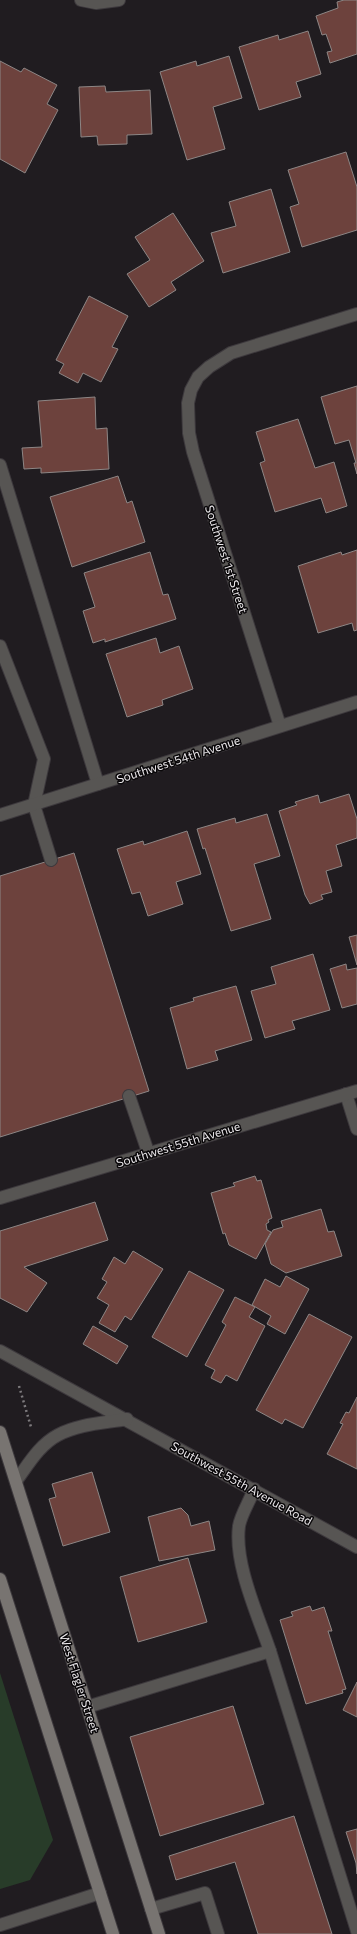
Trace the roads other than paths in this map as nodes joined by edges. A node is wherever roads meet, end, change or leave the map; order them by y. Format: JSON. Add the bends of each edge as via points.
{"nodes":[{"id":1,"x":81,"y":0,"type":"edge"},
{"id":2,"x":119,"y":0,"type":"edge"},
{"id":3,"x":357,"y":314,"type":"edge"},
{"id":4,"x":0,"y":465,"type":"edge"},
{"id":5,"x":0,"y":646,"type":"edge"},
{"id":6,"x":357,"y":702,"type":"edge"},
{"id":7,"x":280,"y":726,"type":"junction"},
{"id":8,"x":98,"y":784,"type":"junction"},
{"id":9,"x":34,"y":805,"type":"junction"},
{"id":10,"x":0,"y":815,"type":"edge"},
{"id":11,"x":51,"y":860,"type":"dead end"},
{"id":12,"x":352,"y":1092,"type":"edge"},
{"id":13,"x":129,"y":1096,"type":"dead end"},
{"id":14,"x":357,"y":1129,"type":"edge"},
{"id":15,"x":148,"y":1152,"type":"junction"},
{"id":16,"x":0,"y":1198,"type":"edge"},
{"id":17,"x":0,"y":1351,"type":"edge"},
{"id":18,"x":127,"y":1419,"type":"junction"},
{"id":19,"x":0,"y":1432,"type":"edge"},
{"id":20,"x":16,"y":1481,"type":"junction"},
{"id":21,"x":254,"y":1489,"type":"junction"},
{"id":22,"x":357,"y":1547,"type":"edge"},
{"id":23,"x":0,"y":1579,"type":"edge"},
{"id":24,"x":270,"y":1651,"type":"junction"},
{"id":25,"x":87,"y":1707,"type":"junction"},
{"id":26,"x":100,"y":1893,"type":"junction"},
{"id":27,"x":151,"y":1909,"type":"junction"},
{"id":28,"x":0,"y":1925,"type":"edge"},
{"id":29,"x":357,"y":1931,"type":"edge"},
{"id":30,"x":113,"y":1934,"type":"edge"},
{"id":31,"x":159,"y":1934,"type":"edge"},
{"id":32,"x":218,"y":1934,"type":"edge"}],
"edges":[{"from":1,"to":2,"type":"street","via":[[96,3]]},
{"from":3,"to":7,"type":"street","name":"Southwest 1st Street","via":[[231,353],[198,377],[188,403],[187,416],[193,452]]},
{"from":4,"to":8,"type":"street"},
{"from":5,"to":9,"type":"street","via":[[44,759]]},
{"from":6,"to":7,"type":"street","name":"Southwest 54th Avenue"},
{"from":7,"to":8,"type":"street","name":"Southwest 54th Avenue"},
{"from":8,"to":9,"type":"street","name":"Southwest 54th Avenue"},
{"from":9,"to":10,"type":"street","name":"Southwest 54th Avenue"},
{"from":9,"to":11,"type":"street"},
{"from":12,"to":14,"type":"street"},
{"from":12,"to":15,"type":"street","name":"Southwest 55th Avenue"},
{"from":13,"to":15,"type":"street"},
{"from":15,"to":16,"type":"street","name":"Southwest 55th Avenue"},
{"from":17,"to":18,"type":"street","name":"Southwest 55th Avenue Road"},
{"from":18,"to":20,"type":"street","via":[[82,1427],[57,1436],[37,1453]]},
{"from":18,"to":21,"type":"street","name":"Southwest 55th Avenue Road"},
{"from":19,"to":20,"type":"main road","name":"West Flagler Street"},
{"from":20,"to":25,"type":"main road","name":"West Flagler Street"},
{"from":21,"to":22,"type":"street","name":"Southwest 55th Avenue Road"},
{"from":21,"to":24,"type":"street","via":[[240,1524],[238,1543],[241,1562]]},
{"from":23,"to":26,"type":"main road"},
{"from":24,"to":25,"type":"street"},
{"from":24,"to":29,"type":"street"},
{"from":25,"to":27,"type":"main road","name":"West Flagler Street"},
{"from":26,"to":28,"type":"street"},
{"from":26,"to":30,"type":"main road"},
{"from":27,"to":31,"type":"main road","name":"West Flagler Street"},
{"from":27,"to":32,"type":"street","via":[[205,1893]]}]}
